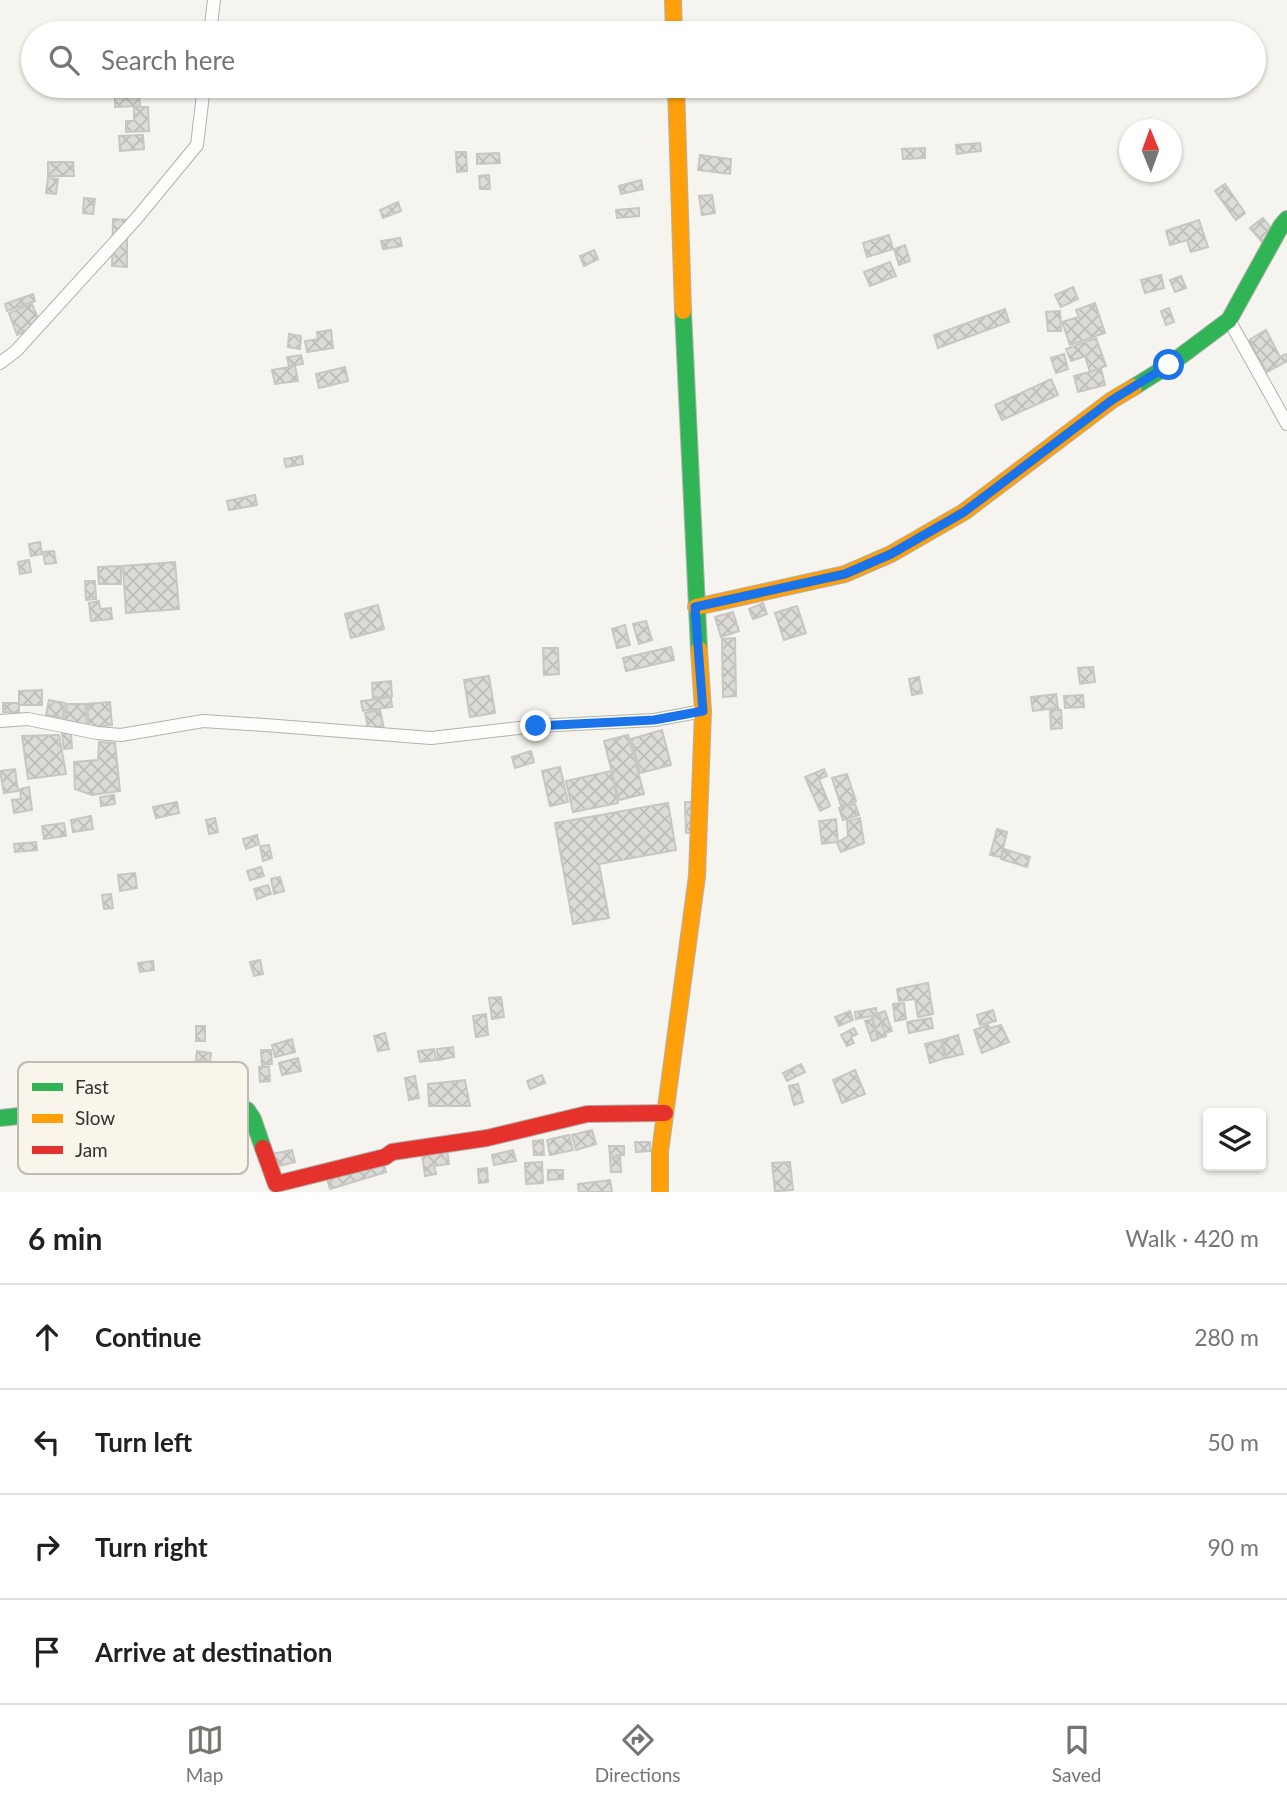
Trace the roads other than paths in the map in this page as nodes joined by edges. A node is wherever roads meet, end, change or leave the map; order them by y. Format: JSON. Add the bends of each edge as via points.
{"nodes":[{"id":1,"x":214,"y":0,"type":"edge"},
{"id":2,"x":673,"y":0,"type":"edge"},
{"id":3,"x":211,"y":21,"type":"edge"},
{"id":4,"x":674,"y":21,"type":"edge"},
{"id":5,"x":203,"y":98,"type":"edge"},
{"id":6,"x":676,"y":98,"type":"edge"},
{"id":7,"x":1287,"y":219,"type":"edge"},
{"id":8,"x":1228,"y":320,"type":"junction"},
{"id":9,"x":0,"y":363,"type":"edge"},
{"id":10,"x":1287,"y":425,"type":"edge"},
{"id":11,"x":695,"y":607,"type":"junction"},
{"id":12,"x":703,"y":711,"type":"junction"},
{"id":13,"x":0,"y":721,"type":"edge"},
{"id":14,"x":248,"y":1112,"type":"edge"},
{"id":15,"x":664,"y":1113,"type":"junction"},
{"id":16,"x":18,"y":1117,"type":"edge"},
{"id":17,"x":0,"y":1118,"type":"edge"},
{"id":18,"x":660,"y":1192,"type":"edge"}],
"edges":[{"from":1,"to":3,"type":"street"},
{"from":2,"to":4,"type":"street"},
{"from":5,"to":9,"type":"street","via":[[197,145],[136,219]]},
{"from":6,"to":11,"type":"street"},
{"from":7,"to":8,"type":"street"},
{"from":8,"to":10,"type":"street"},
{"from":8,"to":11,"type":"street","via":[[1169,365],[1112,400],[964,512],[891,554],[845,574]]},
{"from":11,"to":12,"type":"street"},
{"from":12,"to":13,"type":"street","via":[[654,720],[430,738],[203,722],[121,735],[28,719]]},
{"from":12,"to":15,"type":"street","via":[[697,876]]},
{"from":14,"to":15,"type":"street","via":[[275,1184],[392,1152],[487,1138],[587,1114]]},
{"from":15,"to":18,"type":"street"},
{"from":16,"to":17,"type":"street"}]}
